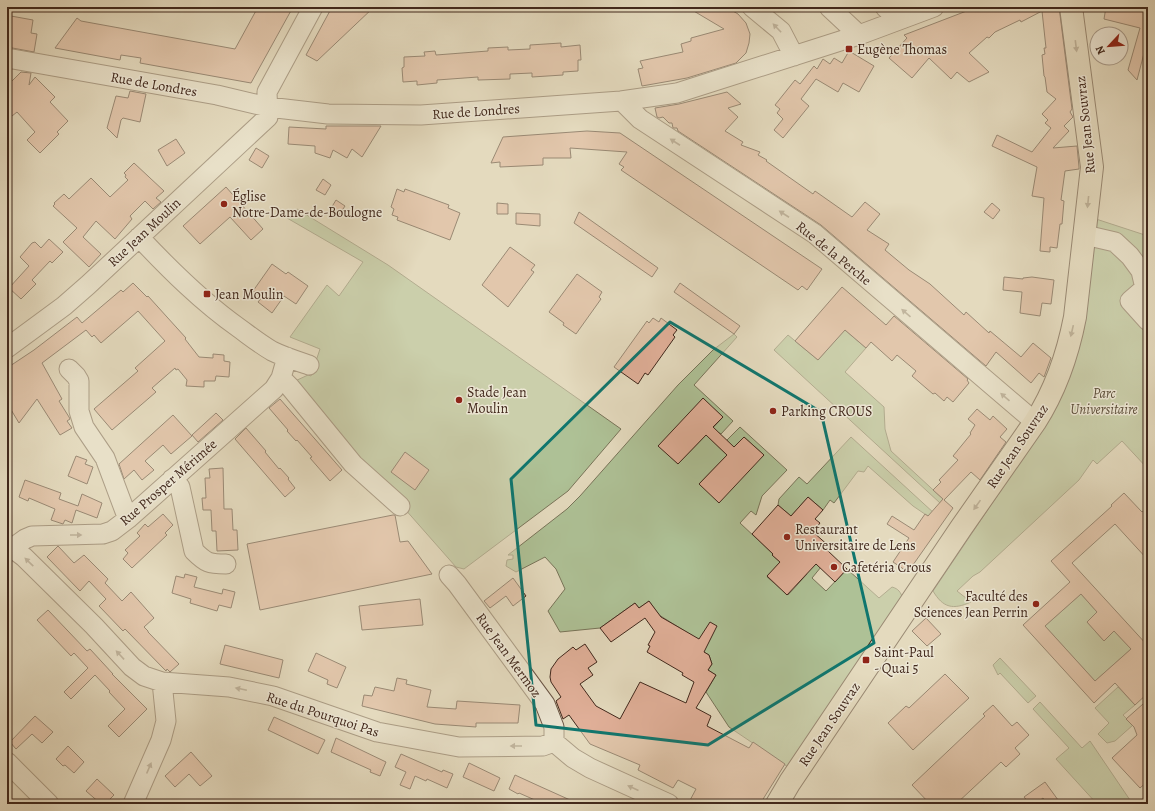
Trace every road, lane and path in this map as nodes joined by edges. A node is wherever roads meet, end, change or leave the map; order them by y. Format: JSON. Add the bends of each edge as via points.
{"nodes":[{"id":1,"x":313,"y":7,"type":"edge"},
{"id":2,"x":752,"y":7,"type":"edge"},
{"id":3,"x":829,"y":7,"type":"edge"},
{"id":4,"x":934,"y":7,"type":"edge"},
{"id":5,"x":1071,"y":7,"type":"edge"},
{"id":6,"x":892,"y":14,"type":"edge"},
{"id":7,"x":859,"y":35,"type":"junction"},
{"id":8,"x":794,"y":56,"type":"junction"},
{"id":9,"x":7,"y":58,"type":"edge"},
{"id":10,"x":622,"y":100,"type":"junction"},
{"id":11,"x":268,"y":107,"type":"junction"},
{"id":12,"x":1085,"y":235,"type":"junction"},
{"id":13,"x":139,"y":237,"type":"junction"},
{"id":14,"x":1148,"y":321,"type":"edge"},
{"id":15,"x":7,"y":348,"type":"edge"},
{"id":16,"x":287,"y":358,"type":"junction"},
{"id":17,"x":310,"y":365,"type":"dead end"},
{"id":18,"x":69,"y":369,"type":"dead end"},
{"id":19,"x":281,"y":378,"type":"junction"},
{"id":20,"x":1035,"y":422,"type":"junction"},
{"id":21,"x":172,"y":479,"type":"junction"},
{"id":22,"x":400,"y":506,"type":"dead end"},
{"id":23,"x":129,"y":518,"type":"junction"},
{"id":24,"x":10,"y":550,"type":"edge"},
{"id":25,"x":226,"y":564,"type":"dead end"},
{"id":26,"x":449,"y":576,"type":"dead end"},
{"id":27,"x":162,"y":682,"type":"junction"},
{"id":28,"x":554,"y":742,"type":"junction"},
{"id":29,"x":7,"y":762,"type":"edge"},
{"id":30,"x":33,"y":797,"type":"edge"},
{"id":31,"x":49,"y":804,"type":"edge"},
{"id":32,"x":133,"y":804,"type":"edge"},
{"id":33,"x":669,"y":804,"type":"edge"},
{"id":34,"x":777,"y":804,"type":"edge"}],
"edges":[{"from":1,"to":11,"type":"street","name":"Rue Jean Moulin","via":[[267,92]]},
{"from":8,"to":2,"type":"street","one_way":true,"via":[[781,31]]},
{"from":3,"to":7,"type":"street"},
{"from":4,"to":6,"type":"street","name":"Rue de Londres"},
{"from":5,"to":12,"type":"main road","name":"Rue Jean Souvraz","one_way":true,"via":[[1092,167]]},
{"from":6,"to":7,"type":"street","name":"Rue de Londres"},
{"from":7,"to":8,"type":"street","name":"Rue de Londres"},
{"from":8,"to":10,"type":"street","name":"Rue de Londres","via":[[677,93]]},
{"from":9,"to":11,"type":"street","name":"Rue de Londres","via":[[218,95]]},
{"from":10,"to":11,"type":"street","name":"Rue de Londres","via":[[420,115],[328,114]]},
{"from":20,"to":10,"type":"street","name":"Rue de la Perche","one_way":true,"via":[[815,234],[640,119]]},
{"from":11,"to":13,"type":"street","name":"Rue Jean Moulin","via":[[268,117]]},
{"from":12,"to":14,"type":"street","via":[[1115,242],[1138,266],[1146,288],[1130,301]]},
{"from":12,"to":20,"type":"main road","name":"Rue Jean Souvraz","one_way":true,"via":[[1072,335],[1046,405]]},
{"from":13,"to":15,"type":"street","name":"Rue Jean Moulin","via":[[64,306]]},
{"from":13,"to":16,"type":"street","via":[[209,306],[258,342]]},
{"from":16,"to":17,"type":"street"},
{"from":16,"to":19,"type":"street","name":"Rue Prosper Mérimée"},
{"from":18,"to":23,"type":"street","via":[[79,381],[79,411],[84,427],[105,458]]},
{"from":19,"to":21,"type":"street","name":"Rue Prosper Mérimée","via":[[274,389]]},
{"from":19,"to":22,"type":"street","via":[[353,464]]},
{"from":20,"to":34,"type":"main road","name":"Rue Jean Souvraz","one_way":true},
{"from":21,"to":23,"type":"street","name":"Rue Prosper Mérimée"},
{"from":21,"to":25,"type":"street","via":[[180,487],[194,551],[210,564]]},
{"from":24,"to":23,"type":"street","name":"Rue Prosper Mérimée","one_way":true,"via":[[32,536],[103,534],[112,531]]},
{"from":27,"to":24,"type":"street","name":"Rue du Pourquoi Pas","one_way":true,"via":[[144,676],[132,667],[24,557]]},
{"from":26,"to":28,"type":"street","name":"Rue Jean Mermoz","via":[[545,704],[554,727]]},
{"from":28,"to":27,"type":"street","name":"Rue du Pourquoi Pas","one_way":true,"via":[[543,746],[459,747],[377,732],[272,696],[229,687]]},
{"from":32,"to":27,"type":"street","one_way":true,"via":[[161,740],[166,721]]},
{"from":33,"to":28,"type":"street","one_way":true,"via":[[590,768]]},
{"from":29,"to":30,"type":"street"},
{"from":30,"to":31,"type":"street"}]}
